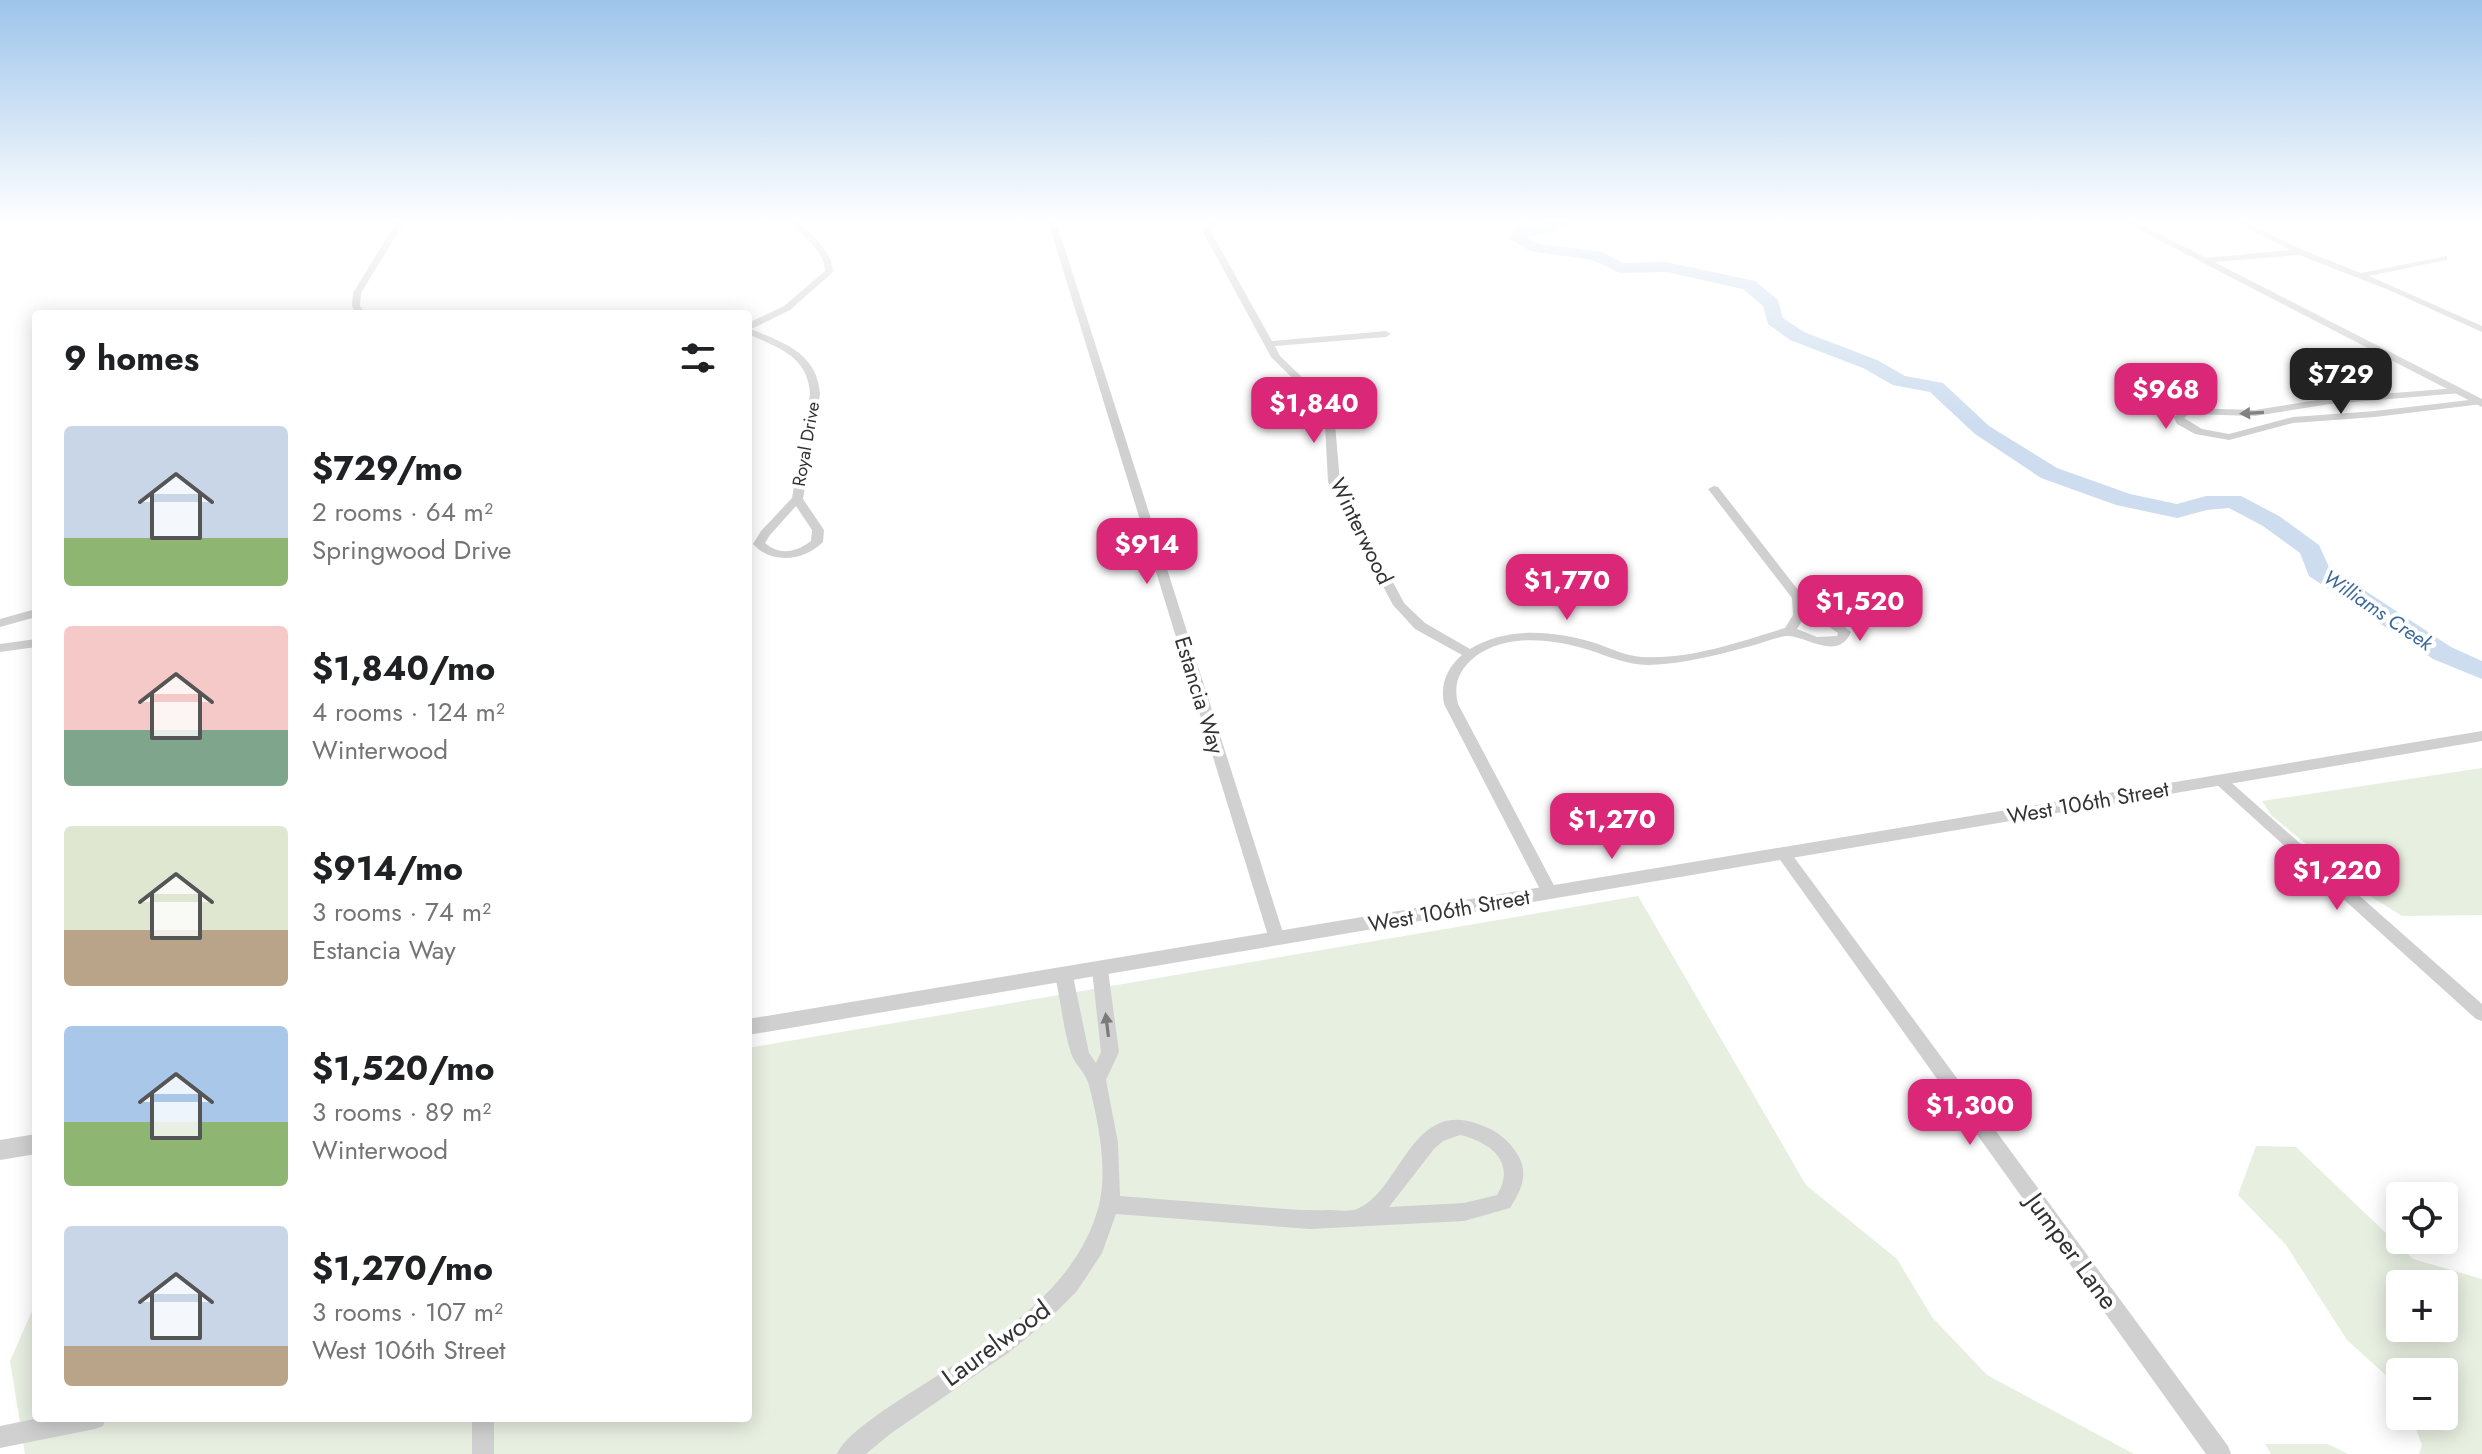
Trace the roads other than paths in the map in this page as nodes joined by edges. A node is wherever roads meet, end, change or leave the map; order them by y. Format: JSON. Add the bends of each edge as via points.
{"nodes":[{"id":1,"x":360,"y":289,"type":"edge"},
{"id":2,"x":809,"y":289,"type":"edge"},
{"id":3,"x":1073,"y":289,"type":"edge"},
{"id":4,"x":1238,"y":289,"type":"edge"},
{"id":5,"x":2260,"y":289,"type":"edge"},
{"id":6,"x":2393,"y":289,"type":"edge"},
{"id":7,"x":358,"y":310,"type":"edge"},
{"id":8,"x":752,"y":327,"type":"edge"},
{"id":9,"x":2482,"y":329,"type":"edge"},
{"id":10,"x":752,"y":331,"type":"edge"},
{"id":11,"x":1386,"y":334,"type":"dead end"},
{"id":12,"x":1268,"y":344,"type":"junction"},
{"id":13,"x":2457,"y":391,"type":"junction"},
{"id":14,"x":2354,"y":400,"type":"junction"},
{"id":15,"x":2480,"y":403,"type":"edge"},
{"id":16,"x":2375,"y":414,"type":"junction"},
{"id":17,"x":1714,"y":489,"type":"dead end"},
{"id":18,"x":797,"y":499,"type":"junction"},
{"id":19,"x":32,"y":614,"type":"edge"},
{"id":20,"x":1799,"y":615,"type":"junction"},
{"id":21,"x":0,"y":623,"type":"edge"},
{"id":22,"x":1790,"y":631,"type":"junction"},
{"id":23,"x":32,"y":644,"type":"edge"},
{"id":24,"x":0,"y":648,"type":"edge"},
{"id":25,"x":1470,"y":654,"type":"junction"},
{"id":26,"x":2482,"y":736,"type":"edge"},
{"id":27,"x":2220,"y":780,"type":"junction"},
{"id":28,"x":1783,"y":853,"type":"junction"},
{"id":29,"x":1550,"y":893,"type":"junction"},
{"id":30,"x":1277,"y":939,"type":"junction"},
{"id":31,"x":1100,"y":970,"type":"junction"},
{"id":32,"x":1064,"y":976,"type":"junction"},
{"id":33,"x":2482,"y":1014,"type":"edge"},
{"id":34,"x":752,"y":1026,"type":"edge"},
{"id":35,"x":1098,"y":1078,"type":"junction"},
{"id":36,"x":32,"y":1145,"type":"edge"},
{"id":37,"x":0,"y":1150,"type":"edge"},
{"id":38,"x":1109,"y":1204,"type":"junction"},
{"id":39,"x":1361,"y":1218,"type":"junction"},
{"id":40,"x":75,"y":1422,"type":"edge"},
{"id":41,"x":483,"y":1422,"type":"edge"},
{"id":42,"x":0,"y":1437,"type":"edge"},
{"id":43,"x":483,"y":1454,"type":"edge"},
{"id":44,"x":848,"y":1454,"type":"edge"},
{"id":45,"x":2220,"y":1454,"type":"edge"}],
"edges":[{"from":1,"to":7,"type":"street"},
{"from":2,"to":8,"type":"street"},
{"from":3,"to":30,"type":"street","name":"Estancia Way"},
{"from":4,"to":12,"type":"street","name":"Winterwood"},
{"from":5,"to":13,"type":"street"},
{"from":6,"to":9,"type":"street"},
{"from":10,"to":18,"type":"street","name":"Royal Drive","via":[[800,357],[814,378]]},
{"from":11,"to":12,"type":"street"},
{"from":12,"to":25,"type":"street","name":"Winterwood","via":[[1325,404],[1334,482],[1399,605],[1420,626]]},
{"from":13,"to":14,"type":"street"},
{"from":13,"to":15,"type":"street"},
{"from":14,"to":16,"type":"street","via":[[2357,407]]},
{"from":14,"to":16,"type":"street","one_way":true,"via":[[2255,413],[2187,411],[2179,417],[2199,432],[2229,437],[2293,420]]},
{"from":15,"to":16,"type":"street"},
{"from":17,"to":20,"type":"street","via":[[1792,588],[1801,606]]},
{"from":18,"to":18,"type":"street","name":"Royal Drive","via":[[765,533],[762,549],[794,554],[817,542],[818,530]]},
{"from":19,"to":21,"type":"street"},
{"from":20,"to":22,"type":"street"},
{"from":20,"to":22,"type":"street","via":[[1828,619],[1845,632],[1842,639],[1829,643]]},
{"from":22,"to":25,"type":"street","via":[[1655,661],[1628,660],[1544,638],[1499,641]]},
{"from":23,"to":24,"type":"street"},
{"from":25,"to":29,"type":"street","via":[[1453,673],[1451,704]]},
{"from":26,"to":27,"type":"street","name":"West 106th Street"},
{"from":27,"to":28,"type":"street","name":"West 106th Street"},
{"from":27,"to":33,"type":"street"},
{"from":28,"to":29,"type":"street","name":"West 106th Street"},
{"from":28,"to":45,"type":"street","name":"Jumper Lane"},
{"from":29,"to":30,"type":"street","name":"West 106th Street"},
{"from":30,"to":31,"type":"street","name":"West 106th Street"},
{"from":31,"to":32,"type":"street","name":"West 106th Street"},
{"from":35,"to":31,"type":"street","one_way":true,"via":[[1110,1052]]},
{"from":32,"to":34,"type":"street","name":"West 106th Street"},
{"from":32,"to":35,"type":"street","via":[[1081,1057]]},
{"from":35,"to":38,"type":"street"},
{"from":36,"to":37,"type":"street"},
{"from":38,"to":39,"type":"street","via":[[1310,1220]]},
{"from":38,"to":44,"type":"street","name":"Laurelwood","via":[[1093,1247],[1048,1308]]},
{"from":39,"to":39,"type":"street","via":[[1488,1208],[1510,1194],[1515,1167],[1502,1144],[1488,1135],[1446,1128]]},
{"from":40,"to":42,"type":"street"},
{"from":41,"to":43,"type":"street"}]}
